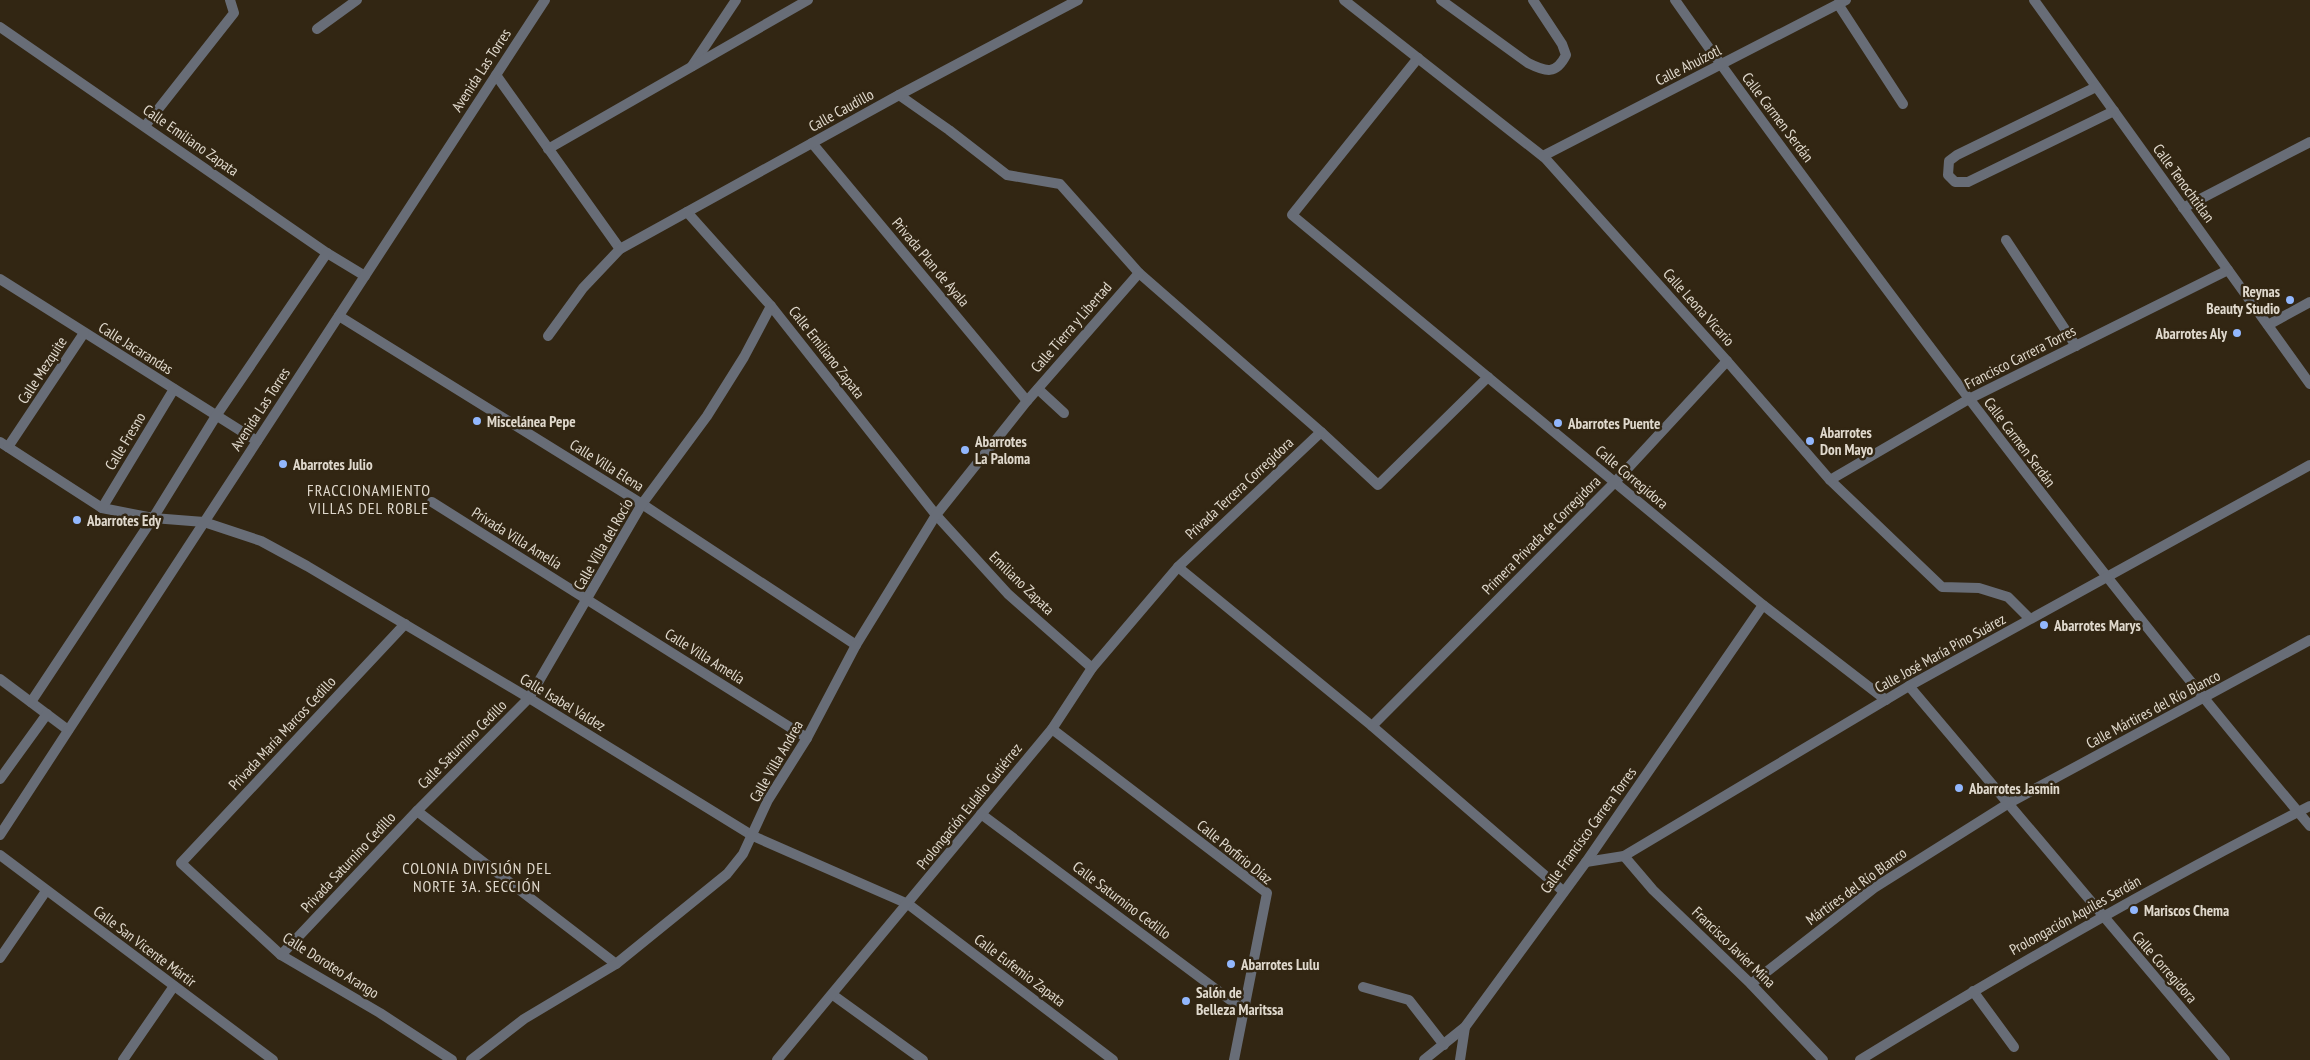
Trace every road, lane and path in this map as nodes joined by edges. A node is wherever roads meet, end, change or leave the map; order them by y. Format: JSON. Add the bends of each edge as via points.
{"nodes":[{"id":1,"x":230,"y":0,"type":"edge"},
{"id":2,"x":357,"y":0,"type":"edge"},
{"id":3,"x":545,"y":0,"type":"edge"},
{"id":4,"x":736,"y":0,"type":"edge"},
{"id":5,"x":808,"y":0,"type":"edge"},
{"id":6,"x":1078,"y":0,"type":"edge"},
{"id":7,"x":1344,"y":0,"type":"edge"},
{"id":8,"x":1441,"y":0,"type":"edge"},
{"id":9,"x":1533,"y":0,"type":"edge"},
{"id":10,"x":1675,"y":0,"type":"edge"},
{"id":11,"x":2034,"y":0,"type":"edge"},
{"id":12,"x":1842,"y":2,"type":"edge"},
{"id":13,"x":0,"y":27,"type":"edge"},
{"id":14,"x":317,"y":29,"type":"dead end"},
{"id":15,"x":1418,"y":58,"type":"junction"},
{"id":16,"x":1720,"y":65,"type":"junction"},
{"id":17,"x":691,"y":67,"type":"junction"},
{"id":18,"x":496,"y":75,"type":"junction"},
{"id":19,"x":2096,"y":87,"type":"junction"},
{"id":20,"x":899,"y":95,"type":"junction"},
{"id":21,"x":1904,"y":104,"type":"dead end"},
{"id":22,"x":2114,"y":111,"type":"junction"},
{"id":23,"x":145,"y":126,"type":"junction"},
{"id":24,"x":2310,"y":142,"type":"edge"},
{"id":25,"x":812,"y":143,"type":"junction"},
{"id":26,"x":548,"y":149,"type":"junction"},
{"id":27,"x":1543,"y":156,"type":"junction"},
{"id":28,"x":2183,"y":208,"type":"junction"},
{"id":29,"x":688,"y":212,"type":"junction"},
{"id":30,"x":2006,"y":240,"type":"dead end"},
{"id":31,"x":620,"y":249,"type":"junction"},
{"id":32,"x":327,"y":253,"type":"junction"},
{"id":33,"x":2228,"y":270,"type":"junction"},
{"id":34,"x":1139,"y":273,"type":"junction"},
{"id":35,"x":365,"y":276,"type":"junction"},
{"id":36,"x":0,"y":279,"type":"edge"},
{"id":37,"x":2310,"y":302,"type":"edge"},
{"id":38,"x":771,"y":306,"type":"junction"},
{"id":39,"x":339,"y":316,"type":"junction"},
{"id":40,"x":2268,"y":325,"type":"junction"},
{"id":41,"x":84,"y":333,"type":"junction"},
{"id":42,"x":548,"y":336,"type":"dead end"},
{"id":43,"x":2076,"y":346,"type":"junction"},
{"id":44,"x":1727,"y":360,"type":"junction"},
{"id":45,"x":1488,"y":377,"type":"junction"},
{"id":46,"x":2310,"y":384,"type":"edge"},
{"id":47,"x":1038,"y":388,"type":"junction"},
{"id":48,"x":174,"y":390,"type":"junction"},
{"id":49,"x":1969,"y":399,"type":"junction"},
{"id":50,"x":1027,"y":401,"type":"junction"},
{"id":51,"x":1064,"y":413,"type":"dead end"},
{"id":52,"x":216,"y":416,"type":"junction"},
{"id":53,"x":1321,"y":432,"type":"junction"},
{"id":54,"x":257,"y":441,"type":"junction"},
{"id":55,"x":4,"y":445,"type":"edge"},
{"id":56,"x":2310,"y":465,"type":"edge"},
{"id":57,"x":1830,"y":480,"type":"junction"},
{"id":58,"x":1615,"y":482,"type":"junction"},
{"id":59,"x":432,"y":502,"type":"dead end"},
{"id":60,"x":642,"y":504,"type":"junction"},
{"id":61,"x":102,"y":508,"type":"junction"},
{"id":62,"x":936,"y":515,"type":"junction"},
{"id":63,"x":153,"y":518,"type":"junction"},
{"id":64,"x":204,"y":522,"type":"junction"},
{"id":65,"x":1178,"y":567,"type":"junction"},
{"id":66,"x":2106,"y":578,"type":"junction"},
{"id":67,"x":587,"y":600,"type":"junction"},
{"id":68,"x":1763,"y":605,"type":"junction"},
{"id":69,"x":2030,"y":619,"type":"junction"},
{"id":70,"x":405,"y":624,"type":"junction"},
{"id":71,"x":2310,"y":640,"type":"edge"},
{"id":72,"x":856,"y":645,"type":"junction"},
{"id":73,"x":1092,"y":668,"type":"junction"},
{"id":74,"x":0,"y":679,"type":"edge"},
{"id":75,"x":1909,"y":686,"type":"junction"},
{"id":76,"x":529,"y":698,"type":"junction"},
{"id":77,"x":2204,"y":699,"type":"junction"},
{"id":78,"x":1886,"y":700,"type":"junction"},
{"id":79,"x":31,"y":702,"type":"junction"},
{"id":80,"x":47,"y":714,"type":"junction"},
{"id":81,"x":1372,"y":726,"type":"junction"},
{"id":82,"x":1052,"y":729,"type":"junction"},
{"id":83,"x":68,"y":730,"type":"junction"},
{"id":84,"x":807,"y":738,"type":"junction"},
{"id":85,"x":0,"y":779,"type":"edge"},
{"id":86,"x":2009,"y":802,"type":"junction"},
{"id":87,"x":2310,"y":806,"type":"edge"},
{"id":88,"x":417,"y":811,"type":"junction"},
{"id":89,"x":2298,"y":812,"type":"junction"},
{"id":90,"x":981,"y":814,"type":"junction"},
{"id":91,"x":2310,"y":826,"type":"edge"},
{"id":92,"x":0,"y":835,"type":"edge"},
{"id":93,"x":753,"y":836,"type":"junction"},
{"id":94,"x":0,"y":855,"type":"edge"},
{"id":95,"x":1624,"y":856,"type":"junction"},
{"id":96,"x":1586,"y":862,"type":"junction"},
{"id":97,"x":181,"y":863,"type":"joint"},
{"id":98,"x":46,"y":891,"type":"junction"},
{"id":99,"x":1563,"y":891,"type":"junction"},
{"id":100,"x":908,"y":904,"type":"junction"},
{"id":101,"x":2102,"y":916,"type":"junction"},
{"id":102,"x":281,"y":955,"type":"junction"},
{"id":103,"x":0,"y":958,"type":"edge"},
{"id":104,"x":616,"y":964,"type":"junction"},
{"id":105,"x":1751,"y":984,"type":"junction"},
{"id":106,"x":174,"y":986,"type":"junction"},
{"id":107,"x":1363,"y":987,"type":"dead end"},
{"id":108,"x":1973,"y":991,"type":"junction"},
{"id":109,"x":833,"y":994,"type":"junction"},
{"id":110,"x":1245,"y":1011,"type":"junction"},
{"id":111,"x":1465,"y":1027,"type":"junction"},
{"id":112,"x":1444,"y":1044,"type":"junction"},
{"id":113,"x":2014,"y":1046,"type":"dead end"},
{"id":114,"x":124,"y":1060,"type":"edge"},
{"id":115,"x":273,"y":1060,"type":"edge"},
{"id":116,"x":452,"y":1060,"type":"edge"},
{"id":117,"x":471,"y":1060,"type":"edge"},
{"id":118,"x":777,"y":1060,"type":"edge"},
{"id":119,"x":923,"y":1060,"type":"edge"},
{"id":120,"x":1114,"y":1060,"type":"edge"},
{"id":121,"x":1234,"y":1060,"type":"edge"},
{"id":122,"x":1424,"y":1060,"type":"edge"},
{"id":123,"x":1460,"y":1060,"type":"edge"},
{"id":124,"x":1823,"y":1060,"type":"edge"},
{"id":125,"x":1860,"y":1060,"type":"edge"},
{"id":126,"x":2225,"y":1060,"type":"edge"}],
"edges":[{"from":1,"to":23,"type":"street","via":[[234,13]]},
{"from":2,"to":14,"type":"street"},
{"from":3,"to":18,"type":"street","name":"Avenida Las Torres"},
{"from":4,"to":17,"type":"street"},
{"from":5,"to":17,"type":"street"},
{"from":6,"to":20,"type":"street","name":"Calle Caudillo"},
{"from":7,"to":15,"type":"street","name":"Calle Leona Vicario"},
{"from":8,"to":9,"type":"street","via":[[1528,63],[1540,69],[1553,70],[1561,65],[1566,55]]},
{"from":10,"to":16,"type":"street","name":"Calle Carmen Serdán"},
{"from":11,"to":19,"type":"street","name":"Calle Tenochtitlan"},
{"from":12,"to":16,"type":"street","name":"Calle Ahuízotl"},
{"from":12,"to":21,"type":"street"},
{"from":13,"to":23,"type":"street","name":"Calle Emiliano Zapata"},
{"from":15,"to":27,"type":"street","name":"Calle Leona Vicario"},
{"from":15,"to":45,"type":"street","name":"Calle Corregidora","via":[[1292,215]]},
{"from":16,"to":27,"type":"street","name":"Calle Ahuízotl"},
{"from":16,"to":49,"type":"street","name":"Calle Carmen Serdán"},
{"from":17,"to":26,"type":"street"},
{"from":18,"to":26,"type":"street"},
{"from":18,"to":35,"type":"street","name":"Avenida Las Torres"},
{"from":19,"to":22,"type":"street","name":"Calle Tenochtitlan"},
{"from":19,"to":22,"type":"street","via":[[1956,155],[1948,166],[1948,175],[1955,182],[1968,182]]},
{"from":20,"to":25,"type":"street","name":"Calle Caudillo"},
{"from":20,"to":34,"type":"street","via":[[1007,175],[1060,184]]},
{"from":22,"to":28,"type":"street","name":"Calle Tenochtitlan"},
{"from":23,"to":32,"type":"street","name":"Calle Emiliano Zapata"},
{"from":24,"to":28,"type":"street"},
{"from":25,"to":29,"type":"street","name":"Calle Caudillo"},
{"from":25,"to":50,"type":"street","name":"Privada Plan de Ayala"},
{"from":26,"to":31,"type":"street"},
{"from":27,"to":44,"type":"street","name":"Calle Leona Vicario"},
{"from":28,"to":33,"type":"street","name":"Calle Tenochtitlan"},
{"from":29,"to":31,"type":"street","name":"Calle Caudillo"},
{"from":29,"to":38,"type":"street","name":"Calle Emiliano Zapata"},
{"from":30,"to":43,"type":"street"},
{"from":31,"to":42,"type":"street","name":"Calle Caudillo","via":[[583,288]]},
{"from":32,"to":35,"type":"street","name":"Calle Emiliano Zapata"},
{"from":32,"to":52,"type":"street"},
{"from":33,"to":40,"type":"street","name":"Calle Tenochtitlan"},
{"from":33,"to":43,"type":"street","name":"Francisco Carrera Torres"},
{"from":34,"to":47,"type":"street","name":"Calle Tierra y Libertad"},
{"from":34,"to":53,"type":"street"},
{"from":35,"to":39,"type":"street","name":"Avenida Las Torres"},
{"from":36,"to":41,"type":"street","name":"Calle Jacarandas"},
{"from":37,"to":40,"type":"street"},
{"from":38,"to":60,"type":"street","name":"Calle Villa del Rocío","via":[[707,416]]},
{"from":38,"to":62,"type":"street","name":"Calle Emiliano Zapata"},
{"from":39,"to":54,"type":"street","name":"Avenida Las Torres"},
{"from":39,"to":60,"type":"street","name":"Calle Villa Elena"},
{"from":40,"to":46,"type":"street","name":"Calle Tenochtitlan"},
{"from":41,"to":48,"type":"street","name":"Calle Jacarandas"},
{"from":41,"to":55,"type":"street","name":"Calle Mezquite"},
{"from":43,"to":49,"type":"street","name":"Francisco Carrera Torres"},
{"from":44,"to":57,"type":"street","name":"Calle Leona Vicario"},
{"from":44,"to":58,"type":"street","name":"Primera Privada de Corregidora"},
{"from":45,"to":53,"type":"street","via":[[1378,485]]},
{"from":45,"to":58,"type":"street","name":"Calle Corregidora"},
{"from":47,"to":50,"type":"street","name":"Calle Tierra y Libertad"},
{"from":47,"to":51,"type":"street"},
{"from":48,"to":52,"type":"street","name":"Calle Jacarandas"},
{"from":48,"to":61,"type":"street","name":"Calle Fresno"},
{"from":49,"to":57,"type":"street","name":"Francisco Carrera Torres"},
{"from":49,"to":66,"type":"street","name":"Calle Carmen Serdán"},
{"from":50,"to":62,"type":"street","name":"Calle Villa Andrea"},
{"from":52,"to":54,"type":"street","name":"Calle Jacarandas"},
{"from":52,"to":63,"type":"street"},
{"from":53,"to":65,"type":"street","name":"Privada Tercera Corregidora"},
{"from":54,"to":64,"type":"street","name":"Avenida Las Torres"},
{"from":55,"to":61,"type":"street"},
{"from":56,"to":66,"type":"street","name":"Calle José María Pino Suárez"},
{"from":57,"to":69,"type":"street","name":"Calle Leona Vicario","via":[[1942,587],[1979,588],[2008,597]]},
{"from":58,"to":68,"type":"street","name":"Calle Corregidora"},
{"from":58,"to":81,"type":"street","name":"Primera Privada de Corregidora"},
{"from":59,"to":67,"type":"street","name":"Privada Villa Amelía"},
{"from":60,"to":67,"type":"street","name":"Calle Villa del Rocío"},
{"from":60,"to":72,"type":"street","name":"Calle Villa Elena"},
{"from":61,"to":63,"type":"street","name":"Calle Isabel Valdez"},
{"from":62,"to":72,"type":"street","name":"Calle Villa Andrea"},
{"from":62,"to":73,"type":"street","name":"Emiliano Zapata","via":[[1008,594]]},
{"from":63,"to":64,"type":"street","name":"Calle Isabel Valdez"},
{"from":63,"to":79,"type":"street"},
{"from":64,"to":70,"type":"street","name":"Calle Isabel Valdez","via":[[261,540]]},
{"from":64,"to":83,"type":"street","name":"Avenida Las Torres"},
{"from":65,"to":73,"type":"street","name":"Prolongación Eulalio Gutiérrez"},
{"from":65,"to":81,"type":"street"},
{"from":66,"to":69,"type":"street","name":"Calle José María Pino Suárez"},
{"from":66,"to":77,"type":"street","name":"Calle Carmen Serdán"},
{"from":67,"to":76,"type":"street","name":"Calle Villa del Rocío"},
{"from":67,"to":84,"type":"street","name":"Calle Villa Amelía"},
{"from":68,"to":78,"type":"street","name":"Calle Corregidora"},
{"from":68,"to":96,"type":"street","name":"Calle Francisco Carrera Torres"},
{"from":69,"to":75,"type":"street","name":"Calle José María Pino Suárez"},
{"from":70,"to":76,"type":"street","name":"Calle Isabel Valdez"},
{"from":70,"to":97,"type":"street","name":"Privada María Marcos Cedillo"},
{"from":71,"to":77,"type":"street","name":"Calle Mártires del Río Blanco"},
{"from":72,"to":84,"type":"street","name":"Calle Villa Andrea"},
{"from":73,"to":82,"type":"street","name":"Prolongación Eulalio Gutiérrez"},
{"from":74,"to":79,"type":"street"},
{"from":75,"to":78,"type":"street","name":"Calle José María Pino Suárez"},
{"from":75,"to":86,"type":"street","name":"Calle Corregidora"},
{"from":76,"to":88,"type":"street","name":"Calle Saturnino Cedillo"},
{"from":76,"to":93,"type":"street","name":"Calle Isabel Valdez"},
{"from":77,"to":86,"type":"street","name":"Calle Mártires del Río Blanco"},
{"from":77,"to":89,"type":"street","name":"Calle Carmen Serdán"},
{"from":78,"to":95,"type":"street","name":"Calle José María Pino Suárez"},
{"from":79,"to":80,"type":"street"},
{"from":80,"to":83,"type":"street"},
{"from":80,"to":85,"type":"street"},
{"from":81,"to":99,"type":"street"},
{"from":82,"to":90,"type":"street","name":"Prolongación Eulalio Gutiérrez"},
{"from":82,"to":110,"type":"street","name":"Calle Porfirio Díaz","via":[[1268,893]]},
{"from":83,"to":92,"type":"street","name":"Avenida Las Torres"},
{"from":84,"to":93,"type":"street","name":"Calle Villa Andrea","via":[[768,800]]},
{"from":86,"to":101,"type":"street","name":"Calle Corregidora"},
{"from":86,"to":105,"type":"street","name":"Mártires del Río Blanco","via":[[1874,888]]},
{"from":87,"to":89,"type":"street","name":"Prolongación Aquiles Serdán"},
{"from":88,"to":102,"type":"street","name":"Privada Saturnino Cedillo"},
{"from":88,"to":104,"type":"street"},
{"from":89,"to":91,"type":"street","name":"Calle Carmen Serdán"},
{"from":89,"to":101,"type":"street","name":"Prolongación Aquiles Serdán"},
{"from":90,"to":100,"type":"street","name":"Prolongación Eulalio Gutiérrez"},
{"from":90,"to":110,"type":"street","name":"Calle Saturnino Cedillo"},
{"from":93,"to":100,"type":"street","name":"Calle Isabel Valdez"},
{"from":93,"to":104,"type":"street","name":"Calle Villa Andrea","via":[[727,874]]},
{"from":94,"to":98,"type":"street","name":"Calle San Vicente Mártir"},
{"from":95,"to":96,"type":"street","name":"Calle José María Pino Suárez"},
{"from":95,"to":105,"type":"street","name":"Francisco Javier Mina","via":[[1653,890]]},
{"from":96,"to":99,"type":"street","name":"Calle Francisco Carrera Torres"},
{"from":97,"to":102,"type":"street","name":"Calle Doroteo Arango"},
{"from":98,"to":103,"type":"street"},
{"from":98,"to":106,"type":"street","name":"Calle San Vicente Mártir"},
{"from":99,"to":111,"type":"street","name":"Calle Francisco Carrera Torres"},
{"from":100,"to":109,"type":"street","name":"Prolongación Eulalio Gutiérrez"},
{"from":100,"to":120,"type":"street","name":"Calle Eufemio Zapata"},
{"from":101,"to":108,"type":"street","name":"Prolongación Aquiles Serdán"},
{"from":101,"to":126,"type":"street","name":"Calle Corregidora"},
{"from":102,"to":116,"type":"street","name":"Calle Doroteo Arango"},
{"from":104,"to":117,"type":"street","name":"Calle Villa Andrea","via":[[524,1019]]},
{"from":105,"to":124,"type":"street","name":"Francisco Javier Mina"},
{"from":106,"to":114,"type":"street"},
{"from":106,"to":115,"type":"street","name":"Calle San Vicente Mártir"},
{"from":107,"to":112,"type":"street","via":[[1409,1000]]},
{"from":108,"to":113,"type":"street"},
{"from":108,"to":125,"type":"street","name":"Prolongación Aquiles Serdán"},
{"from":109,"to":118,"type":"street","name":"Prolongación Eulalio Gutiérrez"},
{"from":109,"to":119,"type":"street"},
{"from":110,"to":121,"type":"street","name":"Calle Porfirio Díaz"},
{"from":111,"to":112,"type":"street","name":"Calle Francisco Carrera Torres"},
{"from":111,"to":123,"type":"street"},
{"from":112,"to":122,"type":"street","name":"Calle Francisco Carrera Torres"}]}
